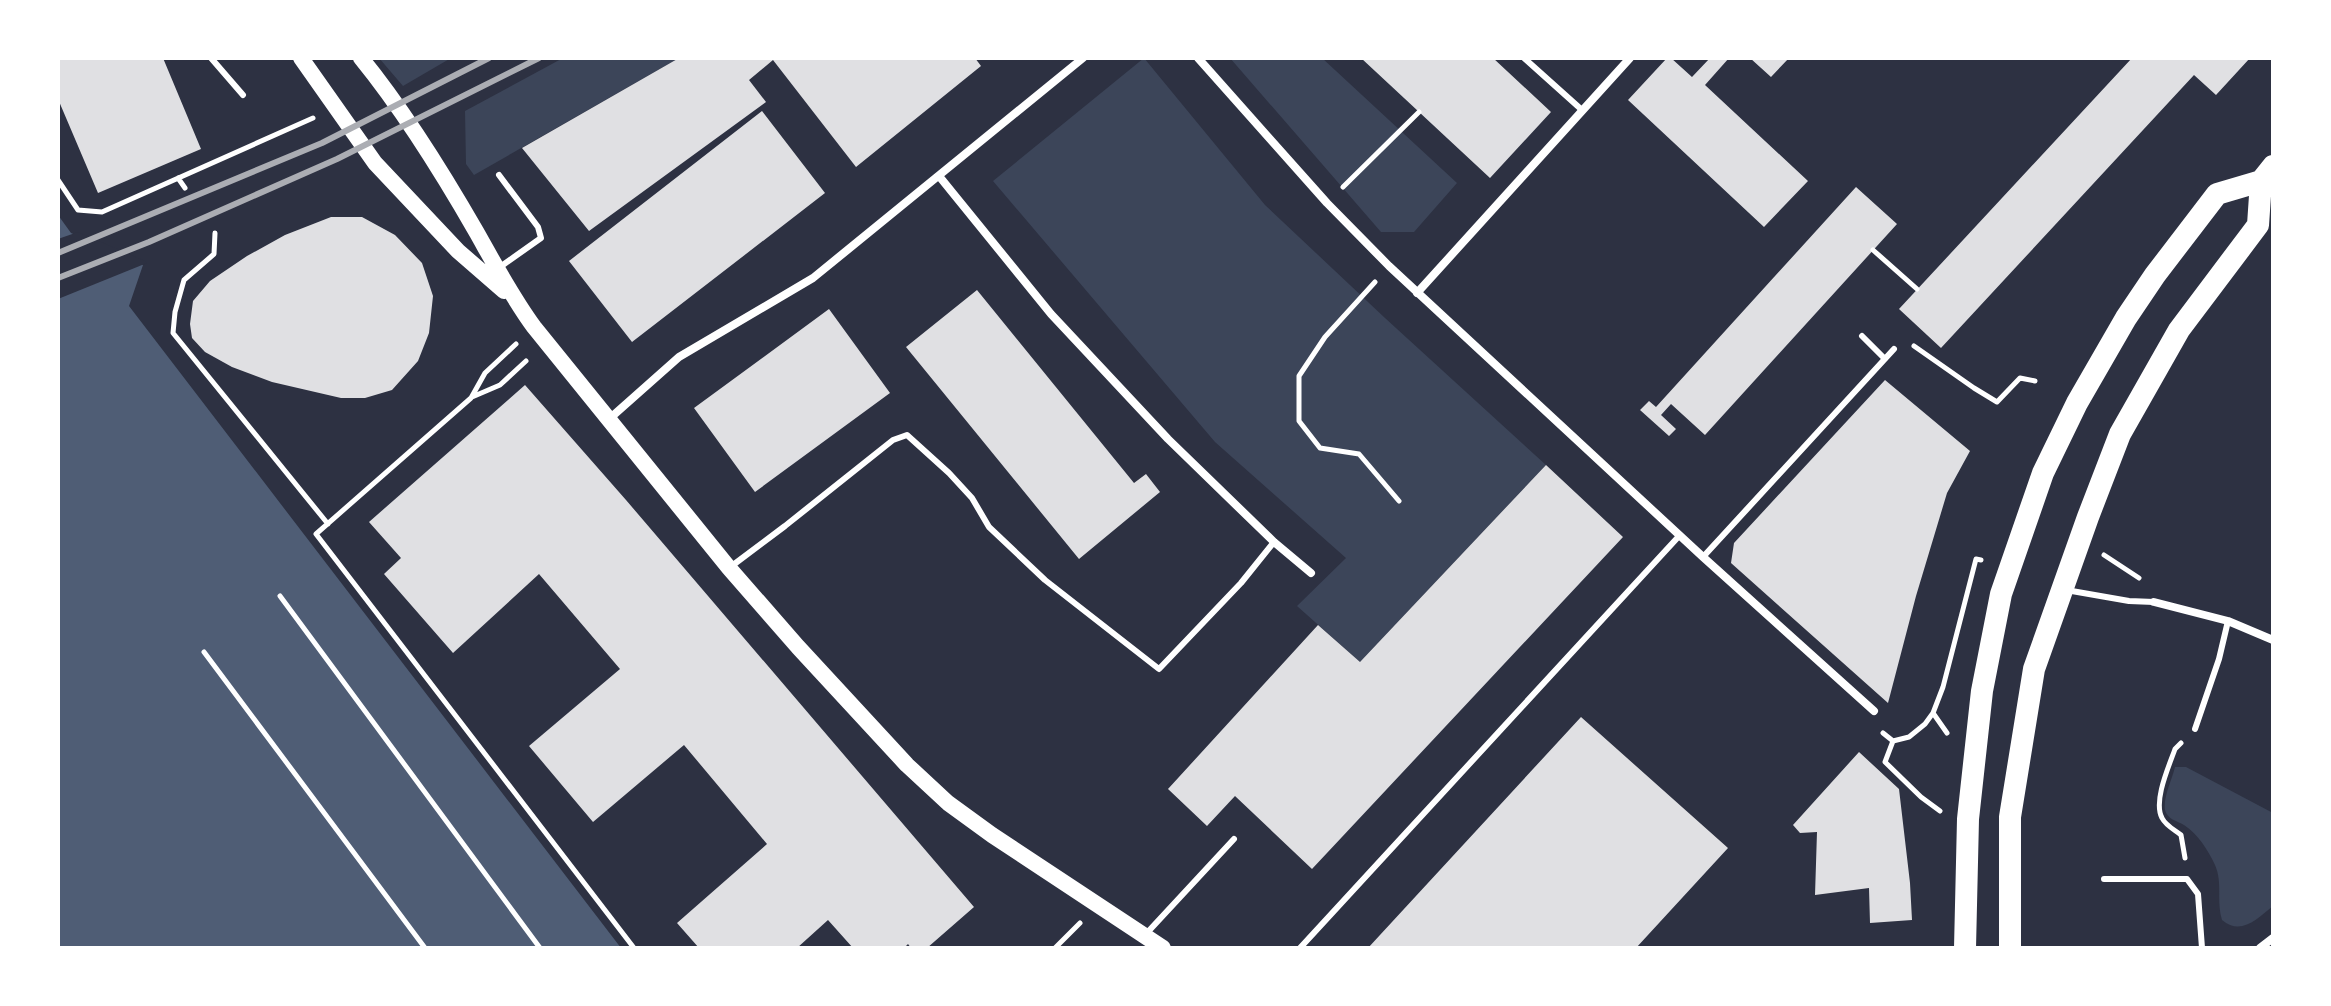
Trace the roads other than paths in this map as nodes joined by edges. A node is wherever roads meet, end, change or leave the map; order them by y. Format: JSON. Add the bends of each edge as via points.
{"nodes":[{"id":1,"x":211,"y":58,"type":"edge"},
{"id":2,"x":301,"y":58,"type":"edge"},
{"id":3,"x":361,"y":58,"type":"edge"},
{"id":4,"x":1083,"y":58,"type":"edge"},
{"id":5,"x":1198,"y":58,"type":"edge"},
{"id":6,"x":1524,"y":58,"type":"edge"},
{"id":7,"x":1630,"y":58,"type":"edge"},
{"id":8,"x":243,"y":95,"type":"dead end"},
{"id":9,"x":1582,"y":110,"type":"junction"},
{"id":10,"x":2267,"y":174,"type":"edge"},
{"id":11,"x":499,"y":175,"type":"dead end"},
{"id":12,"x":939,"y":176,"type":"junction"},
{"id":13,"x":497,"y":269,"type":"junction"},
{"id":14,"x":1417,"y":293,"type":"junction"},
{"id":15,"x":513,"y":298,"type":"junction"},
{"id":16,"x":1862,"y":336,"type":"dead end"},
{"id":17,"x":1894,"y":349,"type":"road end"},
{"id":18,"x":1885,"y":359,"type":"junction"},
{"id":19,"x":608,"y":420,"type":"junction"},
{"id":20,"x":1680,"y":535,"type":"junction"},
{"id":21,"x":1274,"y":542,"type":"junction"},
{"id":22,"x":1703,"y":557,"type":"junction"},
{"id":23,"x":729,"y":568,"type":"junction"},
{"id":24,"x":1311,"y":573,"type":"dead end"},
{"id":25,"x":2061,"y":589,"type":"junction"},
{"id":26,"x":2154,"y":602,"type":"joint"},
{"id":27,"x":2228,"y":621,"type":"junction"},
{"id":28,"x":2273,"y":640,"type":"edge"},
{"id":29,"x":1874,"y":711,"type":"road end"},
{"id":30,"x":2195,"y":729,"type":"road end"},
{"id":31,"x":1234,"y":839,"type":"dead end"},
{"id":32,"x":2104,"y":879,"type":"dead end"},
{"id":33,"x":1145,"y":935,"type":"junction"},
{"id":34,"x":2273,"y":938,"type":"edge"},
{"id":35,"x":1163,"y":948,"type":"edge"},
{"id":36,"x":1300,"y":948,"type":"edge"},
{"id":37,"x":1965,"y":948,"type":"edge"},
{"id":38,"x":2010,"y":948,"type":"edge"},
{"id":39,"x":2202,"y":948,"type":"edge"},
{"id":40,"x":2260,"y":948,"type":"edge"}],
"edges":[{"from":1,"to":8,"type":"lane"},
{"from":2,"to":15,"type":"main road","via":[[375,163],[458,251]]},
{"from":3,"to":13,"type":"main road","via":[[420,139]]},
{"from":4,"to":12,"type":"street"},
{"from":5,"to":14,"type":"street","via":[[1327,203]]},
{"from":6,"to":9,"type":"lane"},
{"from":7,"to":9,"type":"street"},
{"from":9,"to":14,"type":"street"},
{"from":10,"to":25,"type":"highway","via":[[2258,225],[2179,330],[2120,434]]},
{"from":10,"to":37,"type":"highway","via":[[2217,194],[2155,275],[2077,403],[2043,473],[2001,594],[1982,691],[1968,819]]},
{"from":11,"to":13,"type":"lane","via":[[541,238]]},
{"from":12,"to":19,"type":"street","via":[[813,278],[679,357]]},
{"from":12,"to":21,"type":"street","via":[[1051,314]]},
{"from":13,"to":15,"type":"main road"},
{"from":14,"to":20,"type":"street"},
{"from":15,"to":19,"type":"main road"},
{"from":16,"to":18,"type":"lane"},
{"from":17,"to":18,"type":"lane"},
{"from":18,"to":22,"type":"lane"},
{"from":19,"to":23,"type":"main road"},
{"from":20,"to":22,"type":"street"},
{"from":20,"to":36,"type":"lane"},
{"from":21,"to":23,"type":"lane","via":[[1159,669],[1045,580],[989,527],[949,473],[907,435],[893,440]]},
{"from":21,"to":24,"type":"street"},
{"from":22,"to":29,"type":"street"},
{"from":23,"to":33,"type":"main road","via":[[907,765],[948,803]]},
{"from":25,"to":26,"type":"lane"},
{"from":25,"to":38,"type":"highway","via":[[2034,669],[2010,817]]},
{"from":26,"to":27,"type":"street"},
{"from":27,"to":28,"type":"street"},
{"from":27,"to":30,"type":"lane"},
{"from":31,"to":33,"type":"lane"},
{"from":32,"to":39,"type":"lane","via":[[2187,879],[2198,894]]},
{"from":33,"to":35,"type":"main road"},
{"from":34,"to":40,"type":"street"}]}
